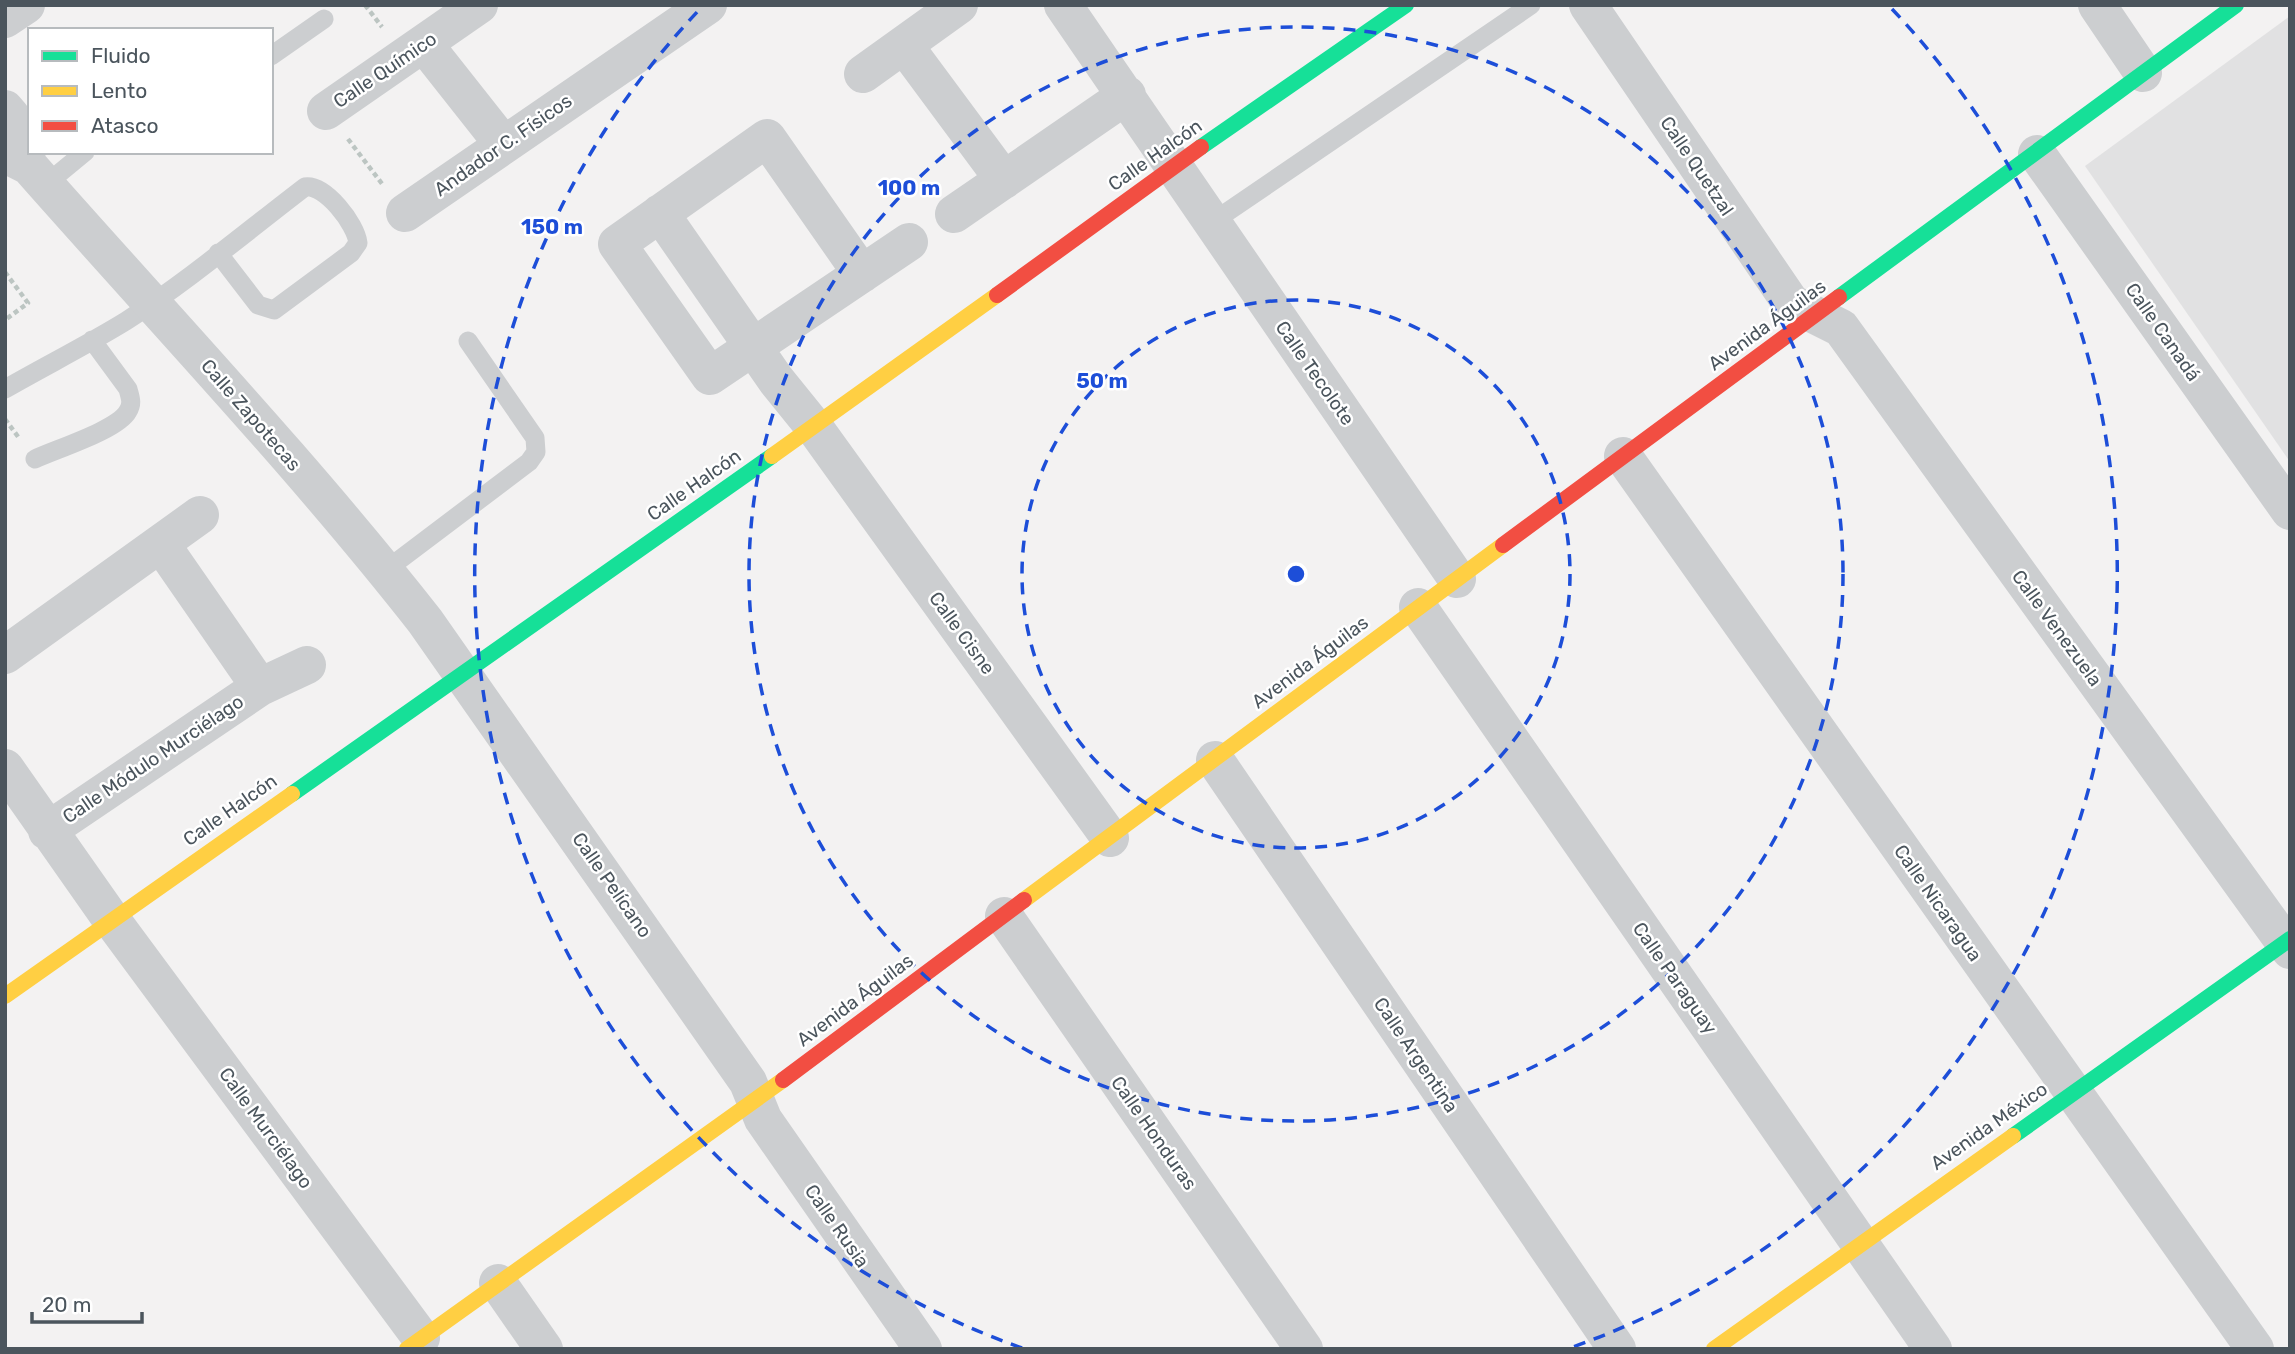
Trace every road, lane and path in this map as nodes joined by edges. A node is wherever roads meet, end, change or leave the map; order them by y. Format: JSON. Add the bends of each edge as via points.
{"nodes":[{"id":1,"x":26,"y":5,"type":"edge"},
{"id":2,"x":479,"y":5,"type":"edge"},
{"id":3,"x":708,"y":5,"type":"edge"},
{"id":4,"x":959,"y":5,"type":"edge"},
{"id":5,"x":1063,"y":5,"type":"edge"},
{"id":6,"x":1406,"y":5,"type":"edge"},
{"id":7,"x":1531,"y":5,"type":"edge"},
{"id":8,"x":1588,"y":5,"type":"edge"},
{"id":9,"x":2097,"y":5,"type":"edge"},
{"id":10,"x":2236,"y":5,"type":"edge"},
{"id":11,"x":5,"y":19,"type":"edge"},
{"id":12,"x":324,"y":19,"type":"dead end"},
{"id":13,"x":424,"y":44,"type":"junction"},
{"id":14,"x":904,"y":45,"type":"junction"},
{"id":15,"x":273,"y":55,"type":"edge"},
{"id":16,"x":2143,"y":73,"type":"junction"},
{"id":17,"x":863,"y":74,"type":"dead end"},
{"id":18,"x":1127,"y":95,"type":"junction"},
{"id":19,"x":5,"y":109,"type":"edge"},
{"id":20,"x":326,"y":111,"type":"joint"},
{"id":21,"x":503,"y":144,"type":"junction"},
{"id":22,"x":2037,"y":153,"type":"junction"},
{"id":23,"x":78,"y":154,"type":"edge"},
{"id":24,"x":1173,"y":167,"type":"junction"},
{"id":25,"x":26,"y":169,"type":"edge"},
{"id":26,"x":1004,"y":180,"type":"junction"},
{"id":27,"x":405,"y":213,"type":"joint"},
{"id":28,"x":660,"y":213,"type":"junction"},
{"id":29,"x":954,"y":214,"type":"dead end"},
{"id":30,"x":1211,"y":223,"type":"junction"},
{"id":31,"x":909,"y":242,"type":"dead end"},
{"id":32,"x":218,"y":253,"type":"junction"},
{"id":33,"x":5,"y":272,"type":"edge"},
{"id":34,"x":862,"y":274,"type":"junction"},
{"id":35,"x":152,"y":302,"type":"junction"},
{"id":36,"x":1816,"y":315,"type":"junction"},
{"id":37,"x":5,"y":320,"type":"edge"},
{"id":38,"x":92,"y":340,"type":"junction"},
{"id":39,"x":468,"y":341,"type":"dead end"},
{"id":40,"x":754,"y":346,"type":"junction"},
{"id":41,"x":5,"y":389,"type":"edge"},
{"id":42,"x":814,"y":427,"type":"junction"},
{"id":43,"x":1623,"y":456,"type":"junction"},
{"id":44,"x":35,"y":459,"type":"dead end"},
{"id":45,"x":2290,"y":511,"type":"edge"},
{"id":46,"x":200,"y":515,"type":"dead end"},
{"id":47,"x":161,"y":544,"type":"junction"},
{"id":48,"x":386,"y":570,"type":"junction"},
{"id":49,"x":1457,"y":579,"type":"junction"},
{"id":50,"x":1418,"y":607,"type":"junction"},
{"id":51,"x":5,"y":655,"type":"edge"},
{"id":52,"x":307,"y":665,"type":"dead end"},
{"id":53,"x":464,"y":672,"type":"junction"},
{"id":54,"x":260,"y":687,"type":"junction"},
{"id":55,"x":1215,"y":761,"type":"junction"},
{"id":56,"x":5,"y":768,"type":"edge"},
{"id":57,"x":47,"y":831,"type":"junction"},
{"id":58,"x":1110,"y":838,"type":"junction"},
{"id":59,"x":1004,"y":916,"type":"junction"},
{"id":60,"x":111,"y":919,"type":"junction"},
{"id":61,"x":2288,"y":944,"type":"edge"},
{"id":62,"x":5,"y":996,"type":"edge"},
{"id":63,"x":2072,"y":1093,"type":"junction"},
{"id":64,"x":755,"y":1100,"type":"junction"},
{"id":65,"x":1858,"y":1244,"type":"junction"},
{"id":66,"x":498,"y":1283,"type":"junction"},
{"id":67,"x":414,"y":1343,"type":"edge"},
{"id":68,"x":544,"y":1349,"type":"edge"},
{"id":69,"x":923,"y":1349,"type":"edge"},
{"id":70,"x":1304,"y":1349,"type":"edge"},
{"id":71,"x":1617,"y":1349,"type":"edge"},
{"id":72,"x":1714,"y":1349,"type":"edge"},
{"id":73,"x":1933,"y":1349,"type":"edge"},
{"id":74,"x":2255,"y":1349,"type":"edge"}],
"edges":[{"from":1,"to":11,"type":"street"},
{"from":2,"to":13,"type":"street","name":"Calle Químico"},
{"from":3,"to":21,"type":"street","name":"Andador C. Físicos"},
{"from":4,"to":14,"type":"street"},
{"from":5,"to":18,"type":"street","name":"Calle Tecolote"},
{"from":6,"to":24,"type":"street","name":"Calle Halcón"},
{"from":7,"to":30,"type":"lane"},
{"from":8,"to":36,"type":"street","name":"Calle Quetzal","via":[[1791,303]]},
{"from":9,"to":16,"type":"street"},
{"from":10,"to":16,"type":"street","name":"Avenida Águilas"},
{"from":12,"to":15,"type":"lane"},
{"from":13,"to":20,"type":"street","name":"Calle Químico"},
{"from":13,"to":21,"type":"street"},
{"from":14,"to":17,"type":"street"},
{"from":14,"to":26,"type":"street"},
{"from":16,"to":22,"type":"street","name":"Avenida Águilas"},
{"from":18,"to":24,"type":"street","name":"Calle Tecolote"},
{"from":18,"to":26,"type":"street"},
{"from":19,"to":25,"type":"street","name":"Calle Zapotecas"},
{"from":20,"to":27,"type":"path"},
{"from":21,"to":27,"type":"street","name":"Andador C. Físicos"},
{"from":22,"to":36,"type":"street","name":"Avenida Águilas"},
{"from":22,"to":45,"type":"street","name":"Calle Canadá"},
{"from":23,"to":25,"type":"lane"},
{"from":24,"to":30,"type":"street","name":"Calle Tecolote"},
{"from":24,"to":42,"type":"street","name":"Calle Halcón"},
{"from":25,"to":35,"type":"street","name":"Calle Zapotecas"},
{"from":26,"to":29,"type":"street"},
{"from":28,"to":34,"type":"street","via":[[767,138]]},
{"from":28,"to":40,"type":"street","name":"Calle Cisne"},
{"from":28,"to":40,"type":"street","via":[[617,244],[640,277],[710,376]]},
{"from":30,"to":49,"type":"street","name":"Calle Tecolote"},
{"from":31,"to":34,"type":"street"},
{"from":32,"to":32,"type":"lane","via":[[312,186],[327,193],[355,231],[358,243],[274,310],[258,305]]},
{"from":32,"to":35,"type":"lane"},
{"from":33,"to":37,"type":"path","via":[[28,303]]},
{"from":34,"to":40,"type":"street"},
{"from":35,"to":38,"type":"lane"},
{"from":35,"to":48,"type":"street","name":"Calle Zapotecas"},
{"from":36,"to":43,"type":"street","name":"Avenida Águilas"},
{"from":36,"to":61,"type":"street","name":"Calle Venezuela","via":[[1841,328]]},
{"from":38,"to":41,"type":"lane"},
{"from":38,"to":44,"type":"lane","via":[[128,389],[128,412],[115,424]]},
{"from":39,"to":48,"type":"lane","via":[[535,438],[536,452],[529,462]]},
{"from":40,"to":42,"type":"street","name":"Calle Cisne"},
{"from":42,"to":53,"type":"street","name":"Calle Halcón"},
{"from":42,"to":58,"type":"street","name":"Calle Cisne"},
{"from":43,"to":49,"type":"street","name":"Avenida Águilas"},
{"from":43,"to":63,"type":"street","name":"Calle Nicaragua"},
{"from":46,"to":47,"type":"street"},
{"from":47,"to":51,"type":"street"},
{"from":47,"to":54,"type":"street","name":"Calle Módulo Murciélago"},
{"from":48,"to":53,"type":"street","name":"Calle Zapotecas"},
{"from":49,"to":50,"type":"street","name":"Avenida Águilas"},
{"from":50,"to":55,"type":"street","name":"Avenida Águilas"},
{"from":50,"to":65,"type":"street","name":"Calle Paraguay"},
{"from":52,"to":54,"type":"street","name":"Calle Módulo Murciélago"},
{"from":53,"to":60,"type":"street","name":"Calle Halcón"},
{"from":53,"to":64,"type":"street","name":"Calle Pelícano","via":[[748,1082]]},
{"from":54,"to":57,"type":"street","name":"Calle Módulo Murciélago"},
{"from":55,"to":58,"type":"street","name":"Avenida Águilas"},
{"from":55,"to":71,"type":"street","name":"Calle Argentina"},
{"from":56,"to":57,"type":"street","name":"Calle Módulo Murciélago"},
{"from":57,"to":60,"type":"street","name":"Calle Módulo Murciélago"},
{"from":58,"to":59,"type":"street","name":"Avenida Águilas"},
{"from":59,"to":64,"type":"street","name":"Avenida Águilas"},
{"from":59,"to":70,"type":"street","name":"Calle Honduras"},
{"from":60,"to":62,"type":"street","name":"Calle Halcón"},
{"from":60,"to":67,"type":"street","name":"Calle Murciélago"},
{"from":61,"to":63,"type":"street","name":"Avenida México"},
{"from":63,"to":65,"type":"street","name":"Avenida México"},
{"from":63,"to":74,"type":"street","name":"Calle Nicaragua"},
{"from":64,"to":66,"type":"street","name":"Avenida Águilas"},
{"from":64,"to":69,"type":"street","name":"Calle Rusia","via":[[763,1119]]},
{"from":65,"to":72,"type":"street","name":"Avenida México"},
{"from":65,"to":73,"type":"street","name":"Calle Paraguay"},
{"from":66,"to":67,"type":"street","name":"Avenida Águilas"},
{"from":66,"to":68,"type":"street"}]}
